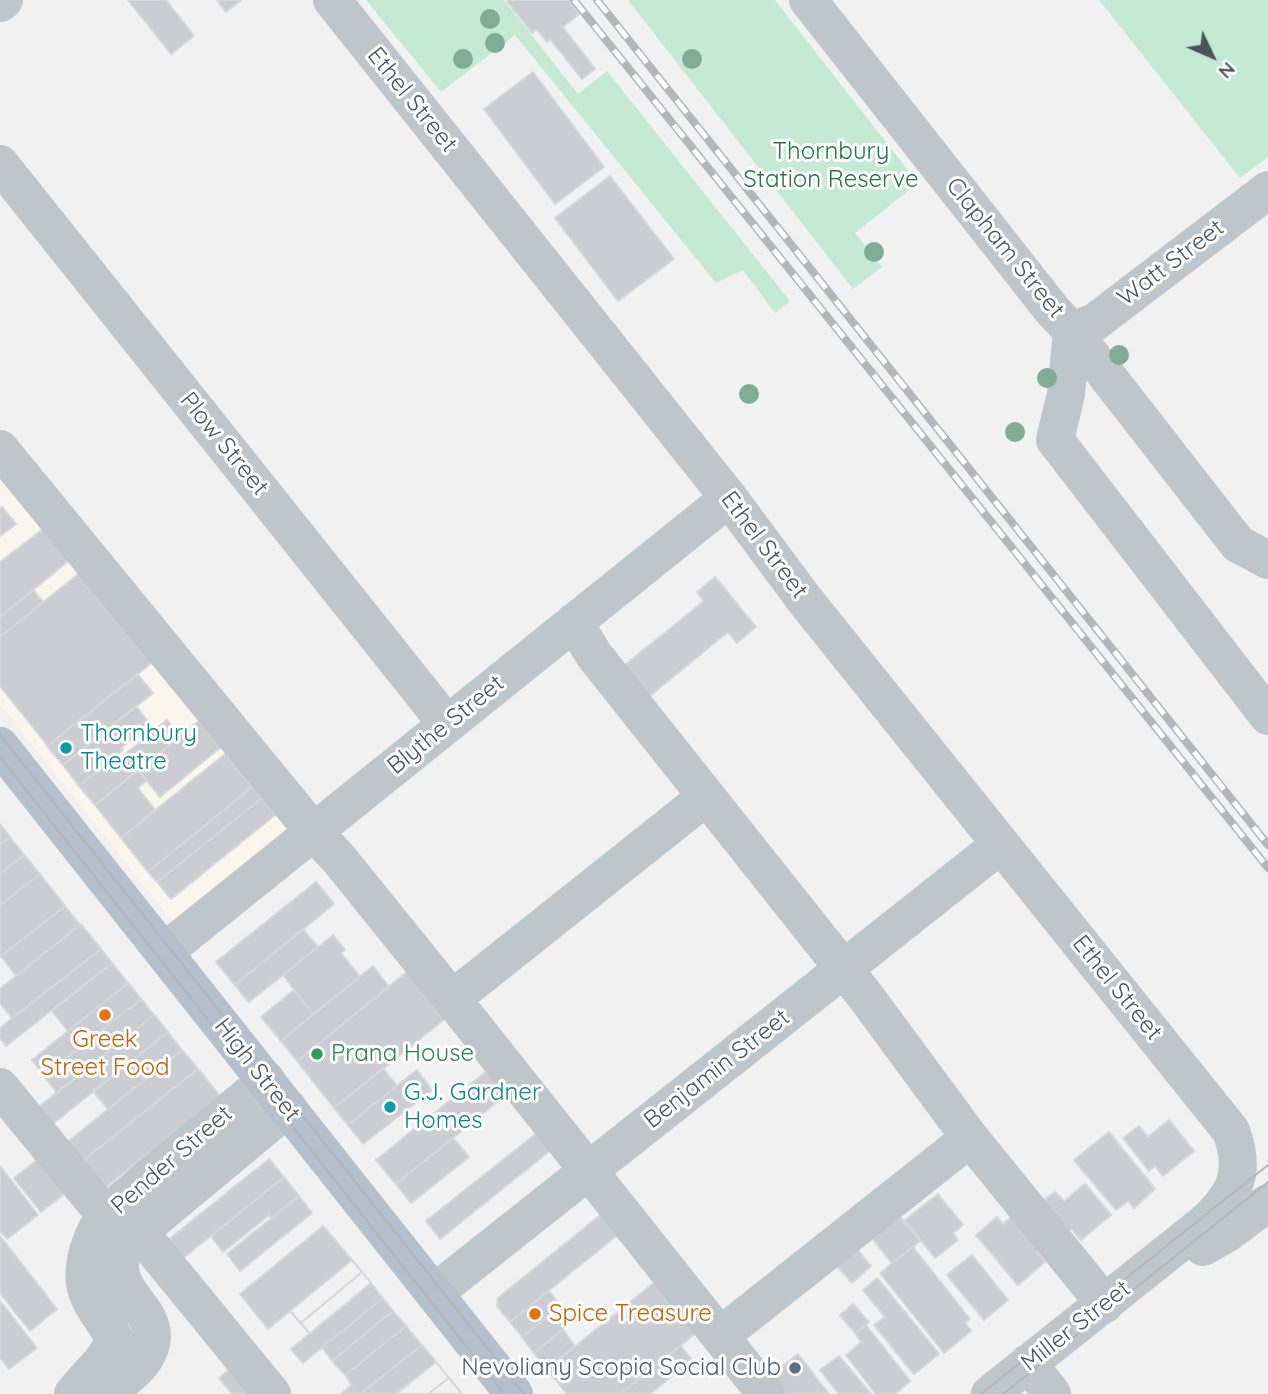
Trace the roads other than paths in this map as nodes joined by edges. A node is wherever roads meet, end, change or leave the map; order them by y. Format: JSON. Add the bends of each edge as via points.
{"nodes":[{"id":1,"x":332,"y":0,"type":"edge"},
{"id":2,"x":808,"y":0,"type":"edge"},
{"id":3,"x":0,"y":164,"type":"edge"},
{"id":4,"x":1268,"y":190,"type":"edge"},
{"id":5,"x":1072,"y":331,"type":"junction"},
{"id":6,"x":0,"y":449,"type":"edge"},
{"id":7,"x":729,"y":498,"type":"junction"},
{"id":8,"x":1268,"y":560,"type":"edge"},
{"id":9,"x":574,"y":622,"type":"junction"},
{"id":10,"x":1268,"y":716,"type":"edge"},
{"id":11,"x":447,"y":724,"type":"junction"},
{"id":12,"x":4,"y":758,"type":"edge"},
{"id":13,"x":706,"y":797,"type":"junction"},
{"id":14,"x":313,"y":831,"type":"junction"},
{"id":15,"x":1000,"y":845,"type":"junction"},
{"id":16,"x":163,"y":951,"type":"junction"},
{"id":17,"x":843,"y":969,"type":"junction"},
{"id":18,"x":452,"y":999,"type":"junction"},
{"id":19,"x":277,"y":1094,"type":"junction"},
{"id":20,"x":4,"y":1101,"type":"edge"},
{"id":21,"x":970,"y":1138,"type":"junction"},
{"id":22,"x":588,"y":1171,"type":"junction"},
{"id":23,"x":1224,"y":1193,"type":"joint"},
{"id":24,"x":1268,"y":1203,"type":"edge"},
{"id":25,"x":120,"y":1226,"type":"junction"},
{"id":26,"x":1172,"y":1250,"type":"junction"},
{"id":27,"x":434,"y":1293,"type":"junction"},
{"id":28,"x":1105,"y":1304,"type":"junction"},
{"id":29,"x":206,"y":1314,"type":"junction"},
{"id":30,"x":133,"y":1335,"type":"junction"},
{"id":31,"x":720,"y":1336,"type":"junction"},
{"id":32,"x":1028,"y":1363,"type":"junction"},
{"id":33,"x":73,"y":1394,"type":"edge"},
{"id":34,"x":100,"y":1394,"type":"edge"},
{"id":35,"x":272,"y":1394,"type":"edge"},
{"id":36,"x":514,"y":1394,"type":"edge"},
{"id":37,"x":766,"y":1394,"type":"edge"},
{"id":38,"x":990,"y":1394,"type":"edge"},
{"id":39,"x":1052,"y":1394,"type":"edge"}],
"edges":[{"from":1,"to":7,"type":"street","name":"Ethel Street"},
{"from":2,"to":5,"type":"street","name":"Clapham Street"},
{"from":3,"to":11,"type":"street","name":"Plow Street"},
{"from":4,"to":5,"type":"street","name":"Watt Street","via":[[1095,322]]},
{"from":5,"to":8,"type":"street","name":"Clapham Street","via":[[1238,544]]},
{"from":5,"to":10,"type":"street","via":[[1066,394],[1055,440]]},
{"from":6,"to":14,"type":"street"},
{"from":7,"to":9,"type":"street","name":"Blythe Street"},
{"from":7,"to":15,"type":"street","name":"Ethel Street"},
{"from":9,"to":11,"type":"street","name":"Blythe Street"},
{"from":9,"to":13,"type":"street","via":[[594,655]]},
{"from":11,"to":14,"type":"street","name":"Blythe Street"},
{"from":12,"to":16,"type":"main road","name":"High Street"},
{"from":13,"to":17,"type":"street"},
{"from":13,"to":18,"type":"street"},
{"from":14,"to":16,"type":"street","name":"Blythe Street"},
{"from":14,"to":18,"type":"street"},
{"from":15,"to":17,"type":"street","name":"Benjamin Street"},
{"from":15,"to":23,"type":"street","name":"Ethel Street","via":[[1231,1131],[1238,1158]]},
{"from":16,"to":19,"type":"main road","name":"High Street"},
{"from":17,"to":21,"type":"street"},
{"from":17,"to":22,"type":"street","name":"Benjamin Street"},
{"from":18,"to":22,"type":"street"},
{"from":19,"to":25,"type":"street","name":"Pender Street","via":[[156,1171]]},
{"from":19,"to":27,"type":"main road","name":"High Street"},
{"from":20,"to":25,"type":"street"},
{"from":21,"to":28,"type":"street"},
{"from":21,"to":31,"type":"street"},
{"from":22,"to":27,"type":"street","name":"Benjamin Street"},
{"from":22,"to":31,"type":"street"},
{"from":23,"to":26,"type":"street","name":"Miller Street","via":[[1222,1207]]},
{"from":24,"to":26,"type":"street","name":"Miller Street","via":[[1206,1246]]},
{"from":25,"to":29,"type":"street","via":[[150,1245]]},
{"from":25,"to":30,"type":"street","name":"Pender Street","via":[[121,1279],[147,1318]]},
{"from":26,"to":28,"type":"street","name":"Miller Street"},
{"from":27,"to":36,"type":"main road","name":"High Street"},
{"from":28,"to":32,"type":"street","name":"Miller Street"},
{"from":29,"to":30,"type":"street","via":[[179,1332]]},
{"from":29,"to":35,"type":"street"},
{"from":30,"to":33,"type":"street"},
{"from":30,"to":34,"type":"street","via":[[151,1344],[144,1362]]},
{"from":31,"to":37,"type":"street"},
{"from":32,"to":38,"type":"street","name":"Miller Street"},
{"from":32,"to":39,"type":"street"}]}
